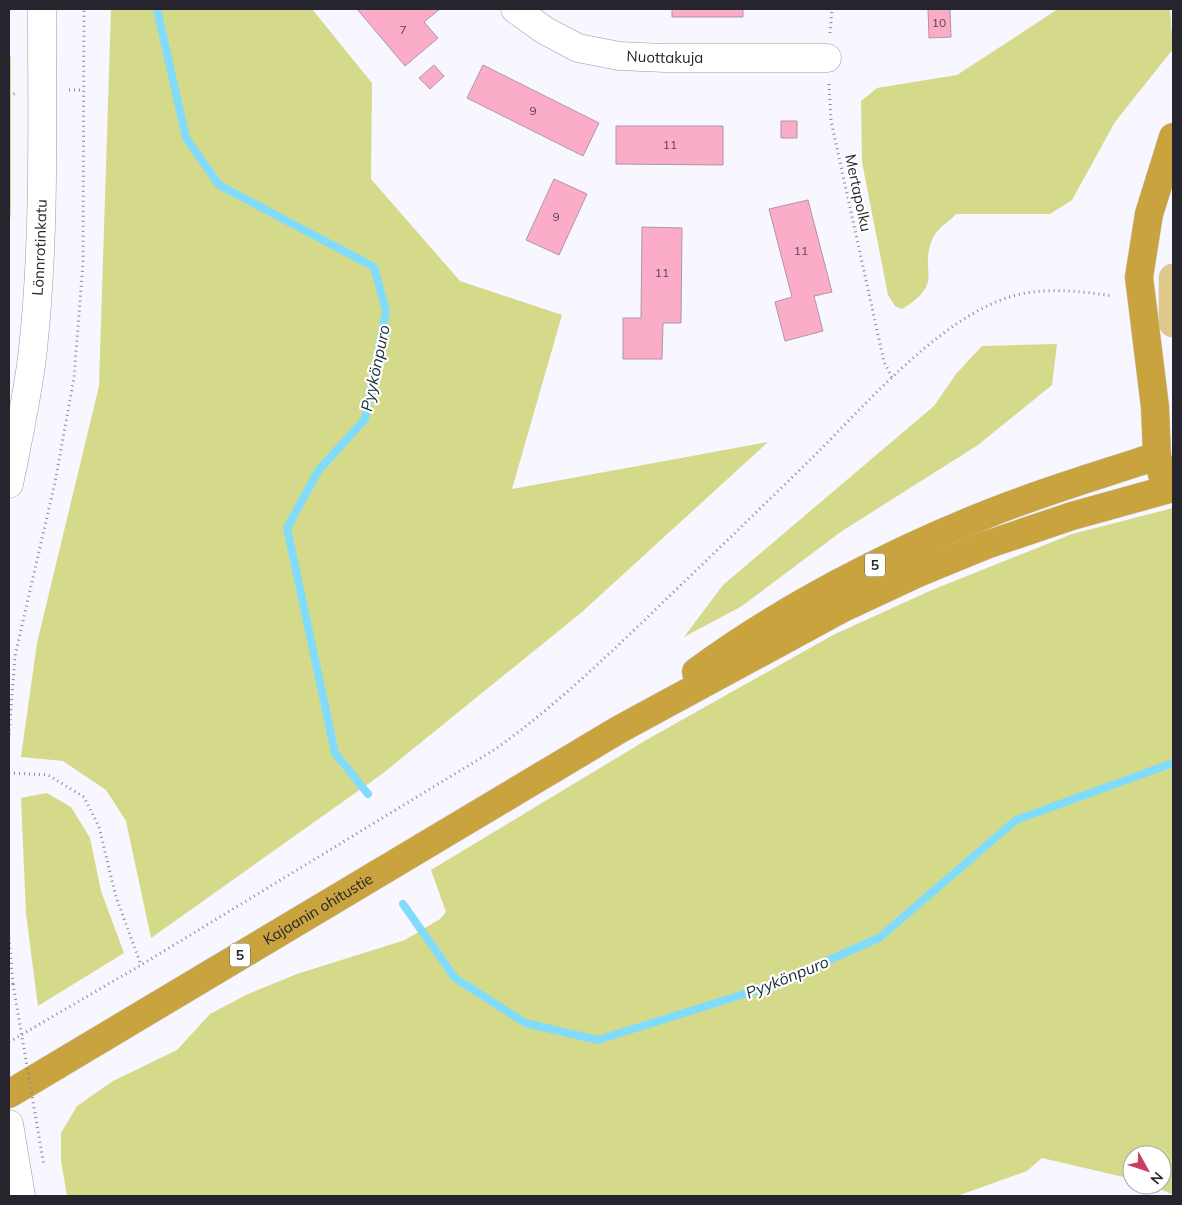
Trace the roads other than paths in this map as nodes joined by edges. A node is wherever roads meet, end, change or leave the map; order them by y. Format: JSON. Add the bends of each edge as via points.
{"nodes":[{"id":1,"x":42,"y":9,"type":"edge"},
{"id":2,"x":515,"y":9,"type":"edge"},
{"id":3,"x":827,"y":58,"type":"road end"},
{"id":4,"x":1173,"y":137,"type":"edge"},
{"id":5,"x":1173,"y":278,"type":"edge"},
{"id":6,"x":1173,"y":323,"type":"edge"},
{"id":7,"x":1165,"y":453,"type":"edge"},
{"id":8,"x":9,"y":484,"type":"edge"},
{"id":9,"x":1170,"y":489,"type":"edge"},
{"id":10,"x":620,"y":729,"type":"junction"},
{"id":11,"x":9,"y":1094,"type":"edge"},
{"id":12,"x":9,"y":1124,"type":"edge"},
{"id":13,"x":20,"y":1187,"type":"edge"}],
"edges":[{"from":1,"to":8,"type":"street","name":"Lönnrotinkatu","via":[[40,256],[33,351]]},
{"from":2,"to":3,"type":"street","name":"Nuottakuja","via":[[544,30],[578,48],[620,56]]},
{"from":4,"to":7,"type":"highway","via":[[1149,214],[1139,277],[1155,407]]},
{"from":5,"to":6,"type":"main road"},
{"from":7,"to":9,"type":"highway"},
{"from":7,"to":10,"type":"highway","number":"5","via":[[985,514],[842,582],[723,652]]},
{"from":9,"to":10,"type":"highway","number":"5","via":[[1072,516],[986,545],[918,573],[843,608]]},
{"from":10,"to":11,"type":"highway","name":"Kajaanin ohitustie","number":"5"},
{"from":12,"to":13,"type":"street"}]}
